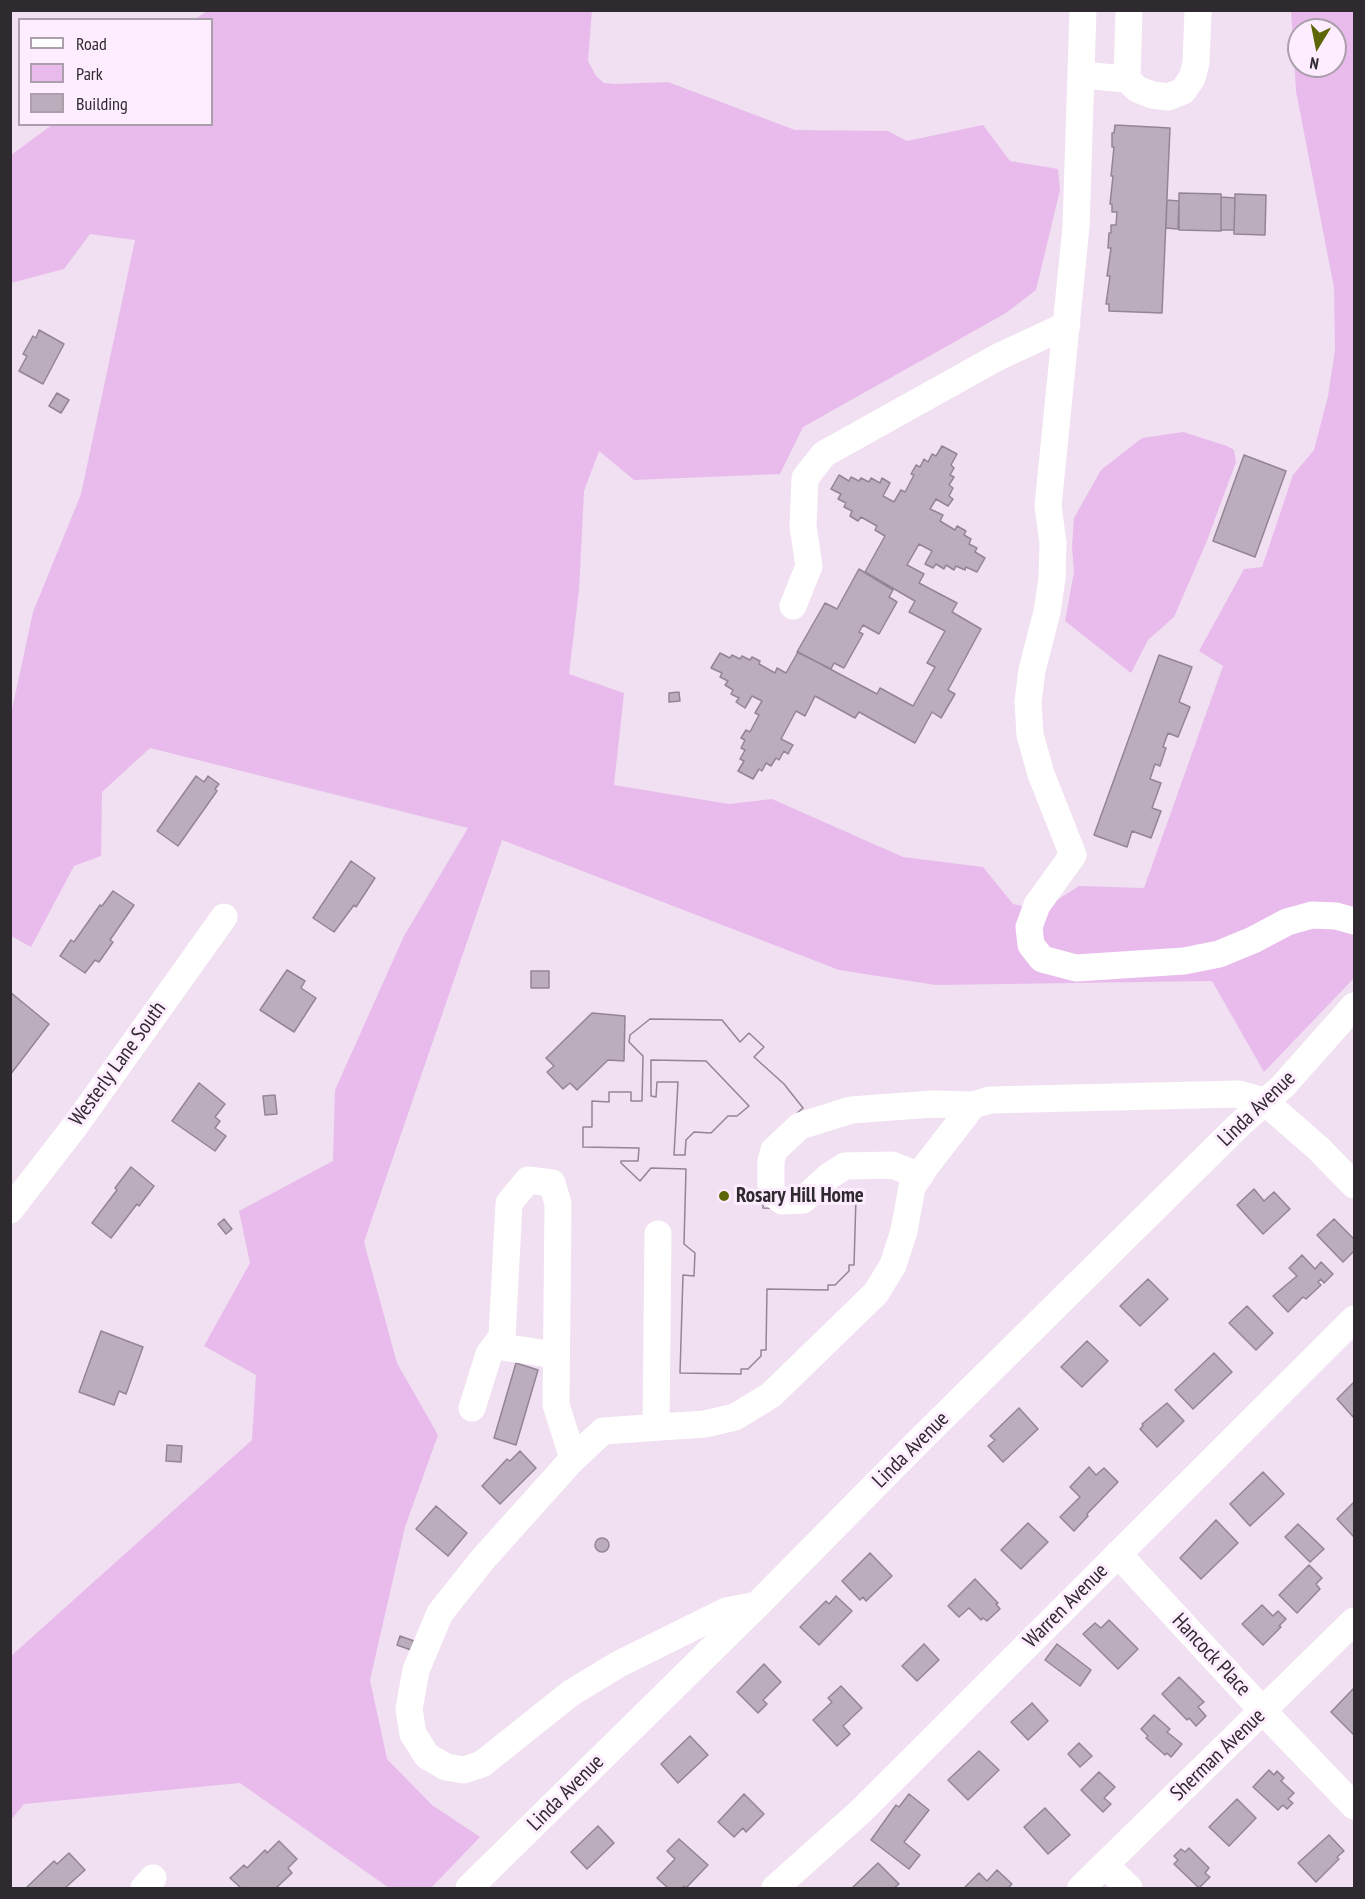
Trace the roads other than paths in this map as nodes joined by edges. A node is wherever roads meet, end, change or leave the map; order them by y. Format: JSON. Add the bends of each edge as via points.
{"nodes":[{"id":1,"x":1083,"y":10,"type":"edge"},
{"id":2,"x":1129,"y":10,"type":"edge"},
{"id":3,"x":1198,"y":10,"type":"edge"},
{"id":4,"x":1081,"y":75,"type":"junction"},
{"id":5,"x":1127,"y":79,"type":"junction"},
{"id":6,"x":1067,"y":325,"type":"junction"},
{"id":7,"x":793,"y":606,"type":"dead end"},
{"id":8,"x":224,"y":917,"type":"dead end"},
{"id":9,"x":1354,"y":921,"type":"edge"},
{"id":10,"x":1353,"y":1009,"type":"edge"},
{"id":11,"x":1264,"y":1101,"type":"junction"},
{"id":12,"x":973,"y":1105,"type":"junction"},
{"id":13,"x":920,"y":1176,"type":"junction"},
{"id":14,"x":1354,"y":1185,"type":"edge"},
{"id":15,"x":10,"y":1210,"type":"edge"},
{"id":16,"x":658,"y":1234,"type":"dead end"},
{"id":17,"x":1354,"y":1319,"type":"edge"},
{"id":18,"x":495,"y":1346,"type":"junction"},
{"id":19,"x":556,"y":1355,"type":"junction"},
{"id":20,"x":472,"y":1408,"type":"dead end"},
{"id":21,"x":656,"y":1427,"type":"junction"},
{"id":22,"x":573,"y":1458,"type":"junction"},
{"id":23,"x":1118,"y":1554,"type":"junction"},
{"id":24,"x":757,"y":1605,"type":"junction"},
{"id":25,"x":1354,"y":1621,"type":"edge"},
{"id":26,"x":1263,"y":1711,"type":"junction"},
{"id":27,"x":1354,"y":1806,"type":"edge"},
{"id":28,"x":1105,"y":1865,"type":"junction"},
{"id":29,"x":469,"y":1888,"type":"edge"},
{"id":30,"x":775,"y":1888,"type":"edge"},
{"id":31,"x":1081,"y":1888,"type":"edge"},
{"id":32,"x":1129,"y":1888,"type":"edge"}],
"edges":[{"from":1,"to":4,"type":"street"},
{"from":2,"to":5,"type":"street"},
{"from":3,"to":5,"type":"street","via":[[1196,63],[1183,91],[1168,97],[1152,94],[1137,89]]},
{"from":4,"to":5,"type":"street"},
{"from":4,"to":6,"type":"street","via":[[1076,227]]},
{"from":6,"to":7,"type":"street","via":[[998,357],[824,454],[805,478],[803,526],[808,566]]},
{"from":6,"to":9,"type":"street","via":[[1048,506],[1052,578],[1028,702],[1030,735],[1041,774],[1073,855],[1037,905],[1029,927],[1031,945],[1042,959],[1076,968],[1184,961],[1219,954],[1287,922],[1312,915]]},
{"from":8,"to":15,"type":"street","name":"Westerly Lane South"},
{"from":10,"to":11,"type":"street","name":"Linda Avenue","via":[[1283,1086]]},
{"from":11,"to":12,"type":"street","via":[[1239,1094],[990,1100]]},
{"from":11,"to":14,"type":"street"},
{"from":11,"to":24,"type":"street","name":"Linda Avenue"},
{"from":12,"to":13,"type":"street"},
{"from":12,"to":13,"type":"street","via":[[851,1110],[800,1126],[774,1150],[771,1192],[782,1201],[803,1200],[845,1166],[892,1165]]},
{"from":13,"to":21,"type":"street","via":[[912,1187],[893,1265],[876,1293],[771,1395],[735,1417],[705,1424]]},
{"from":16,"to":21,"type":"street"},
{"from":17,"to":23,"type":"street","name":"Warren Avenue"},
{"from":18,"to":19,"type":"street"},
{"from":18,"to":19,"type":"street","via":[[502,1337],[509,1203],[528,1180],[552,1183],[558,1204]]},
{"from":18,"to":20,"type":"street"},
{"from":19,"to":22,"type":"street","via":[[556,1405]]},
{"from":21,"to":22,"type":"street","via":[[603,1431]]},
{"from":22,"to":24,"type":"street","via":[[440,1613],[416,1670],[409,1709],[413,1734],[427,1756],[446,1767],[464,1770],[482,1764],[571,1693],[619,1664],[726,1611]]},
{"from":23,"to":26,"type":"street","name":"Hancock Place"},
{"from":23,"to":30,"type":"street","name":"Warren Avenue","via":[[860,1812]]},
{"from":24,"to":29,"type":"street","name":"Linda Avenue"},
{"from":25,"to":26,"type":"street","name":"Sherman Avenue"},
{"from":26,"to":27,"type":"street","name":"Hancock Place"},
{"from":26,"to":28,"type":"street","name":"Sherman Avenue"},
{"from":28,"to":31,"type":"street","name":"Sherman Avenue"},
{"from":28,"to":32,"type":"street"}]}
